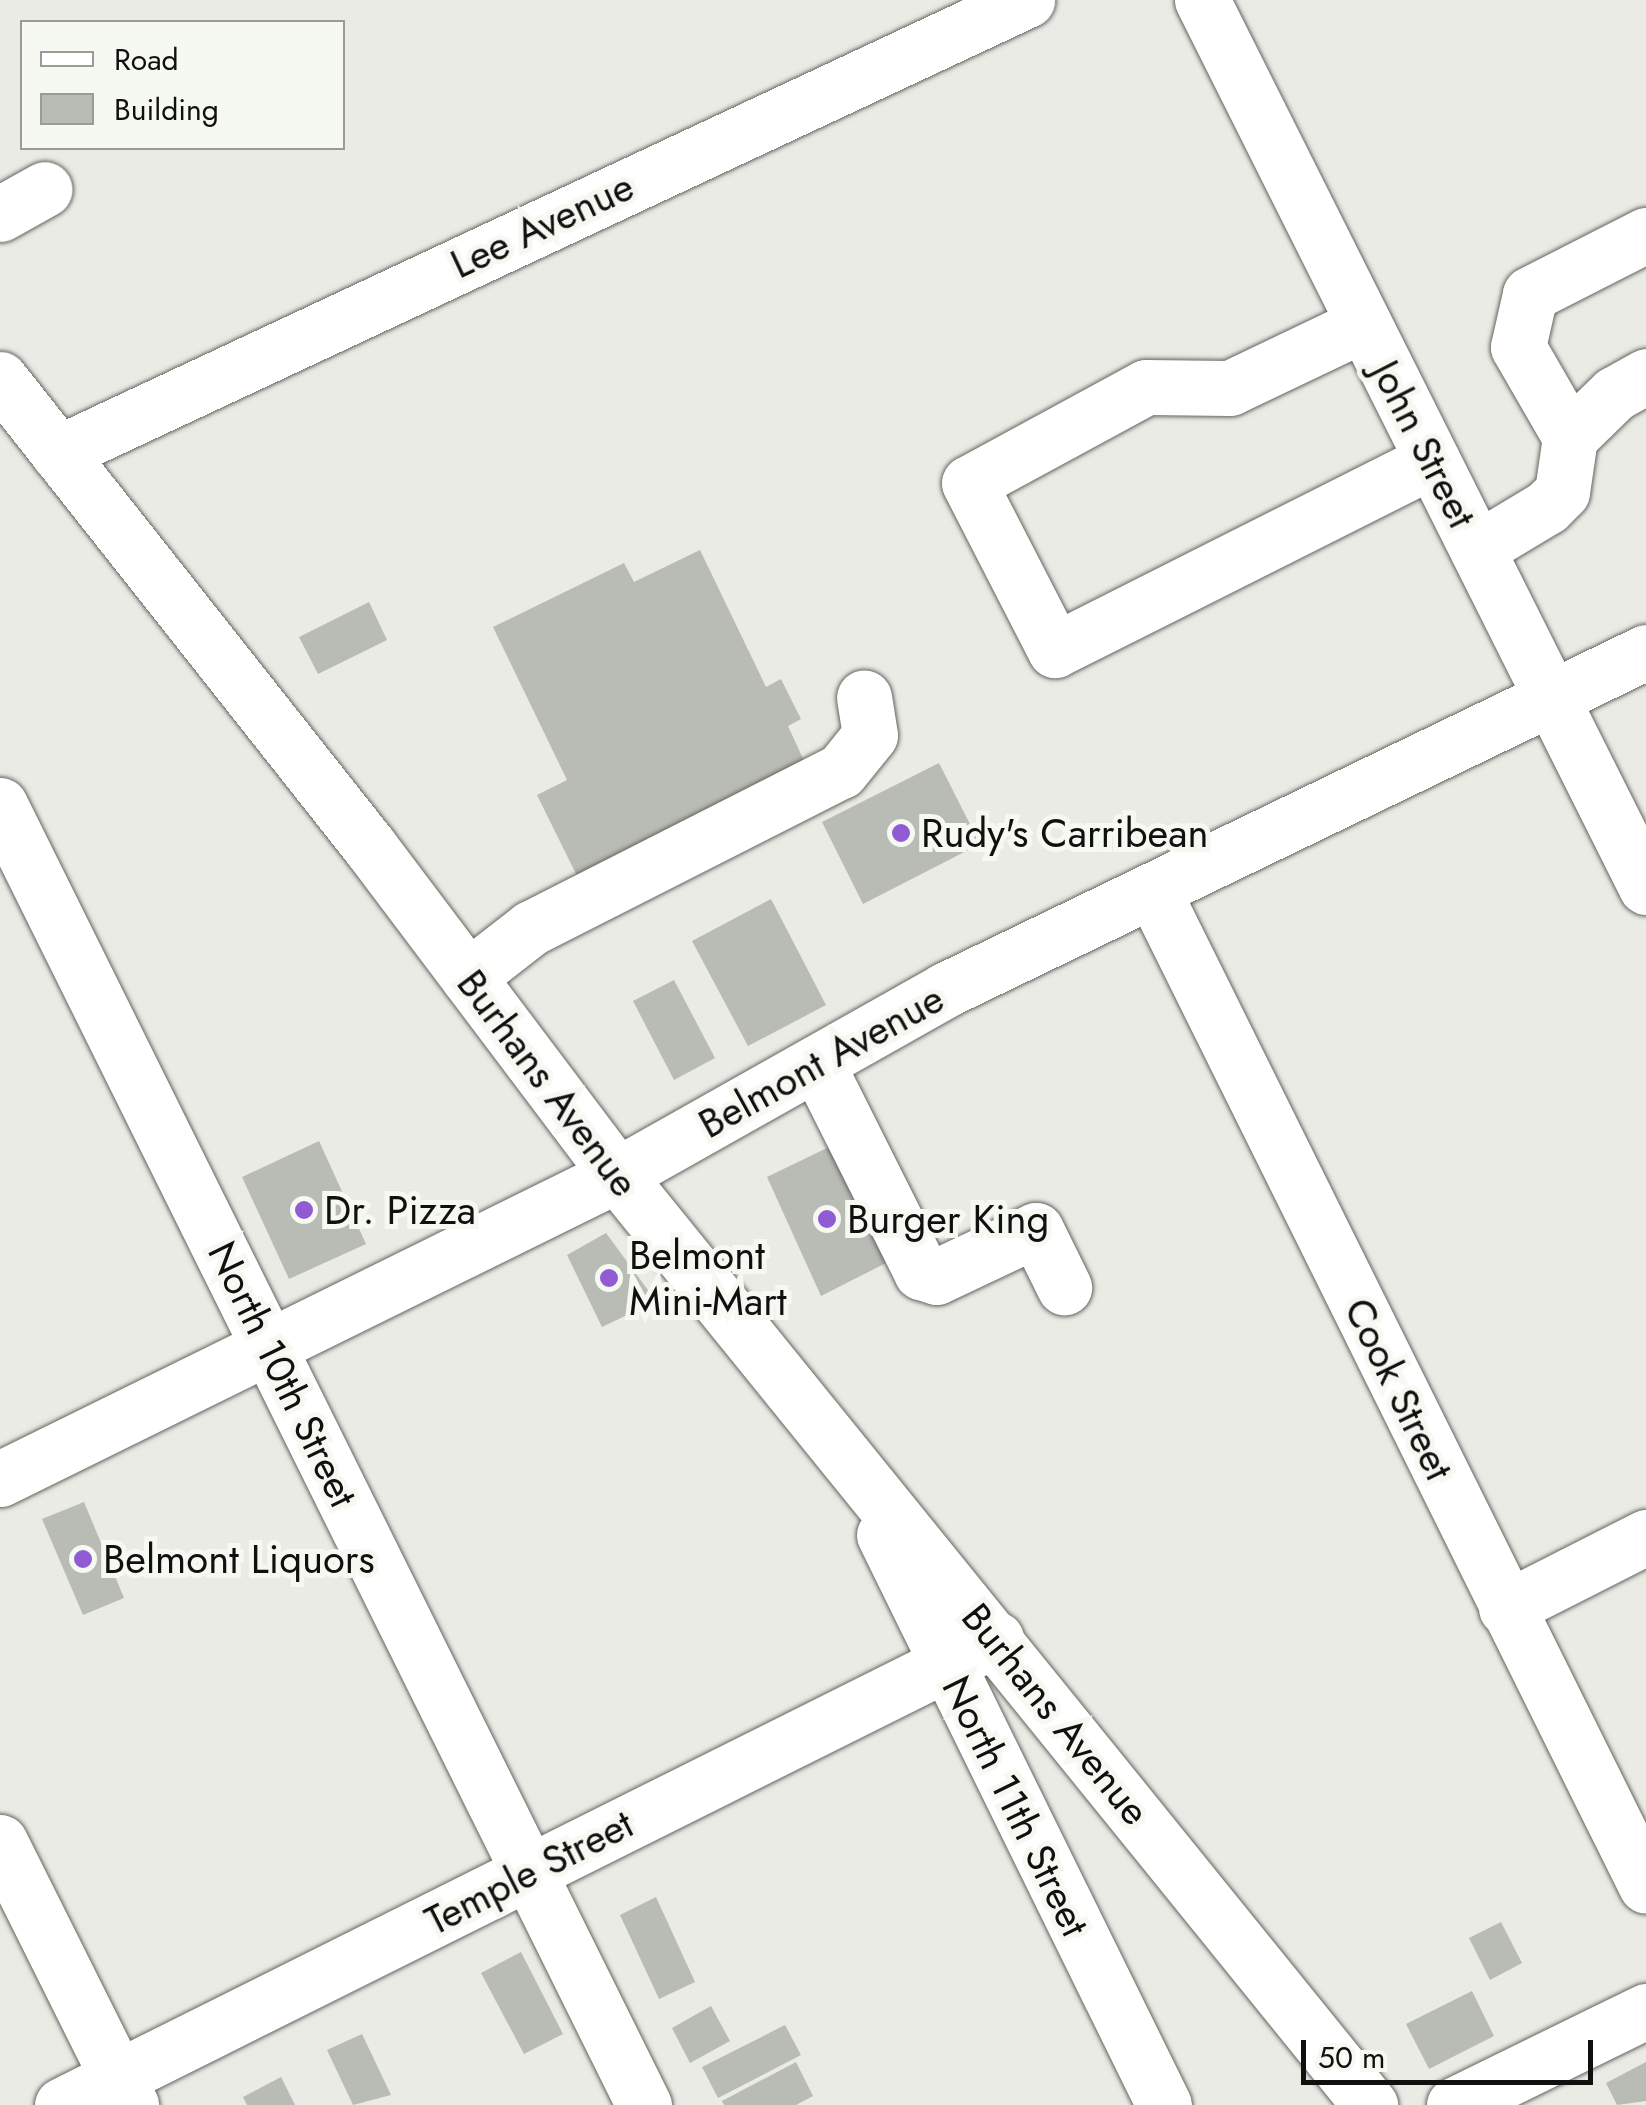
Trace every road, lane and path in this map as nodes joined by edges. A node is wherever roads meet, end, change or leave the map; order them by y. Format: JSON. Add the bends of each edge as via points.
{"nodes":[{"id":1,"x":1027,"y":0,"type":"edge"},
{"id":2,"x":1202,"y":0,"type":"edge"},
{"id":3,"x":1646,"y":235,"type":"edge"},
{"id":4,"x":1364,"y":324,"type":"junction"},
{"id":5,"x":1646,"y":376,"type":"edge"},
{"id":6,"x":0,"y":380,"type":"edge"},
{"id":7,"x":1570,"y":437,"type":"junction"},
{"id":8,"x":58,"y":453,"type":"junction"},
{"id":9,"x":1432,"y":460,"type":"junction"},
{"id":10,"x":1476,"y":548,"type":"junction"},
{"id":11,"x":1646,"y":652,"type":"edge"},
{"id":12,"x":864,"y":697,"type":"dead end"},
{"id":13,"x":1552,"y":699,"type":"junction"},
{"id":14,"x":0,"y":805,"type":"edge"},
{"id":15,"x":1646,"y":887,"type":"edge"},
{"id":16,"x":1153,"y":891,"type":"junction"},
{"id":17,"x":468,"y":977,"type":"junction"},
{"id":18,"x":817,"y":1064,"type":"junction"},
{"id":19,"x":617,"y":1175,"type":"junction"},
{"id":20,"x":1064,"y":1287,"type":"dead end"},
{"id":21,"x":270,"y":1345,"type":"junction"},
{"id":22,"x":844,"y":1452,"type":"junction"},
{"id":23,"x":0,"y":1480,"type":"edge"},
{"id":24,"x":1646,"y":1537,"type":"edge"},
{"id":25,"x":1506,"y":1608,"type":"junction"},
{"id":26,"x":996,"y":1639,"type":"junction"},
{"id":27,"x":947,"y":1664,"type":"junction"},
{"id":28,"x":0,"y":1842,"type":"edge"},
{"id":29,"x":530,"y":1872,"type":"junction"},
{"id":30,"x":1646,"y":1886,"type":"edge"},
{"id":31,"x":1646,"y":2010,"type":"edge"},
{"id":32,"x":124,"y":2091,"type":"edge"},
{"id":33,"x":62,"y":2105,"type":"edge"},
{"id":34,"x":644,"y":2105,"type":"edge"},
{"id":35,"x":1164,"y":2105,"type":"edge"},
{"id":36,"x":1370,"y":2105,"type":"edge"},
{"id":37,"x":1454,"y":2105,"type":"edge"}],
"edges":[{"from":1,"to":8,"type":"street","name":"Lee Avenue"},
{"from":2,"to":4,"type":"street","name":"John Street"},
{"from":3,"to":7,"type":"street","via":[[1530,294],[1518,347]]},
{"from":4,"to":9,"type":"street","name":"John Street"},
{"from":4,"to":9,"type":"street","via":[[1230,388],[1146,387],[969,483],[1055,650]]},
{"from":5,"to":7,"type":"street","via":[[1614,394]]},
{"from":6,"to":8,"type":"street","name":"Burhans Avenue"},
{"from":7,"to":10,"type":"street","via":[[1562,492],[1526,524]]},
{"from":8,"to":17,"type":"street","name":"Burhans Avenue"},
{"from":9,"to":10,"type":"street","name":"John Street"},
{"from":10,"to":13,"type":"street","name":"John Street"},
{"from":11,"to":13,"type":"street","name":"Belmont Avenue"},
{"from":12,"to":17,"type":"street","via":[[870,736],[841,770],[531,928]]},
{"from":13,"to":15,"type":"street","name":"John Street"},
{"from":13,"to":16,"type":"street","name":"Belmont Avenue"},
{"from":14,"to":21,"type":"street","name":"North 10th Street"},
{"from":16,"to":18,"type":"street","name":"Belmont Avenue","via":[[945,990]]},
{"from":16,"to":25,"type":"street","name":"Cook Street"},
{"from":17,"to":19,"type":"street","name":"Burhans Avenue"},
{"from":18,"to":19,"type":"street","name":"Belmont Avenue"},
{"from":18,"to":20,"type":"street","via":[[920,1272],[936,1277],[1036,1230]]},
{"from":19,"to":21,"type":"street","name":"Belmont Avenue"},
{"from":19,"to":22,"type":"street","name":"Burhans Avenue"},
{"from":21,"to":23,"type":"street","name":"Belmont Avenue"},
{"from":21,"to":29,"type":"street","name":"North 10th Street"},
{"from":22,"to":26,"type":"street","name":"Burhans Avenue"},
{"from":22,"to":27,"type":"street","name":"North 11th Street"},
{"from":24,"to":25,"type":"street"},
{"from":25,"to":30,"type":"street","name":"Cook Street"},
{"from":26,"to":27,"type":"street","name":"Temple Street"},
{"from":26,"to":36,"type":"street","name":"Burhans Avenue"},
{"from":27,"to":29,"type":"street","name":"Temple Street"},
{"from":27,"to":35,"type":"street","name":"North 11th Street"},
{"from":28,"to":32,"type":"street"},
{"from":29,"to":32,"type":"street","name":"Temple Street"},
{"from":29,"to":34,"type":"street","name":"North 10th Street"},
{"from":31,"to":37,"type":"street"},
{"from":32,"to":33,"type":"street","name":"Temple Street"}]}
